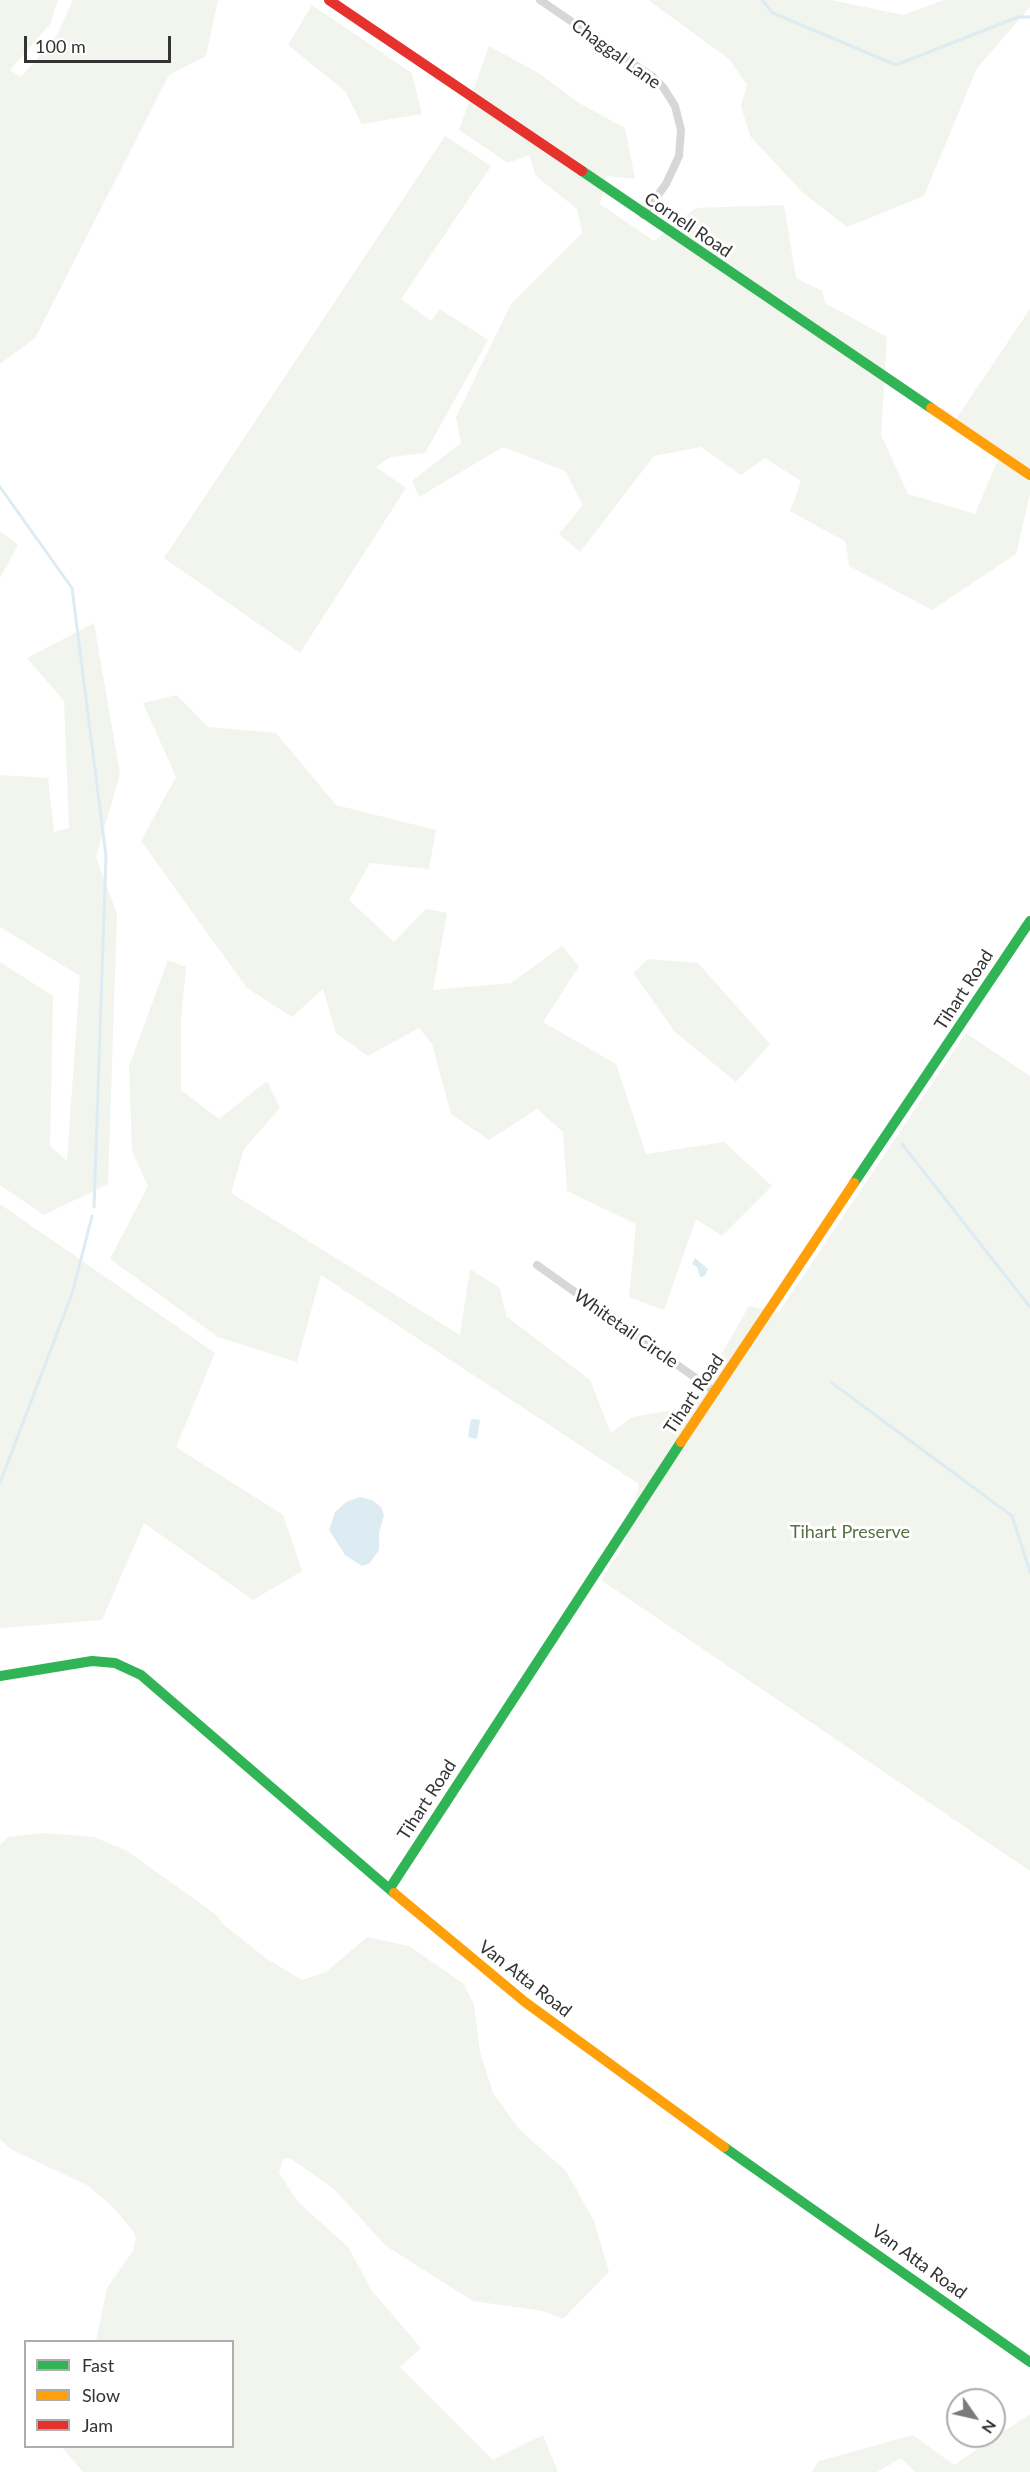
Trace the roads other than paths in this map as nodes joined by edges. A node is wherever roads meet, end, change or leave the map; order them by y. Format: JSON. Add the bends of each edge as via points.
{"nodes":[{"id":1,"x":329,"y":0,"type":"edge"},
{"id":2,"x":540,"y":0,"type":"edge"},
{"id":3,"x":643,"y":215,"type":"junction"},
{"id":4,"x":1030,"y":475,"type":"edge"},
{"id":5,"x":1030,"y":921,"type":"edge"},
{"id":6,"x":537,"y":1265,"type":"dead end"},
{"id":7,"x":714,"y":1392,"type":"junction"},
{"id":8,"x":0,"y":1676,"type":"edge"},
{"id":9,"x":390,"y":1888,"type":"junction"},
{"id":10,"x":1030,"y":2362,"type":"edge"}],
"edges":[{"from":1,"to":3,"type":"street","name":"Cornell Road"},
{"from":2,"to":3,"type":"street","name":"Chaggal Lane","via":[[653,77],[675,106],[681,130],[679,156],[666,184]]},
{"from":3,"to":4,"type":"street","name":"Cornell Road"},
{"from":5,"to":7,"type":"street","name":"Tihart Road"},
{"from":6,"to":7,"type":"street","name":"Whitetail Circle"},
{"from":7,"to":9,"type":"street","name":"Tihart Road"},
{"from":8,"to":9,"type":"street","name":"Van Atta Road","via":[[92,1661],[115,1663],[132,1670]]},
{"from":9,"to":10,"type":"street","name":"Van Atta Road","via":[[534,2008]]}]}
